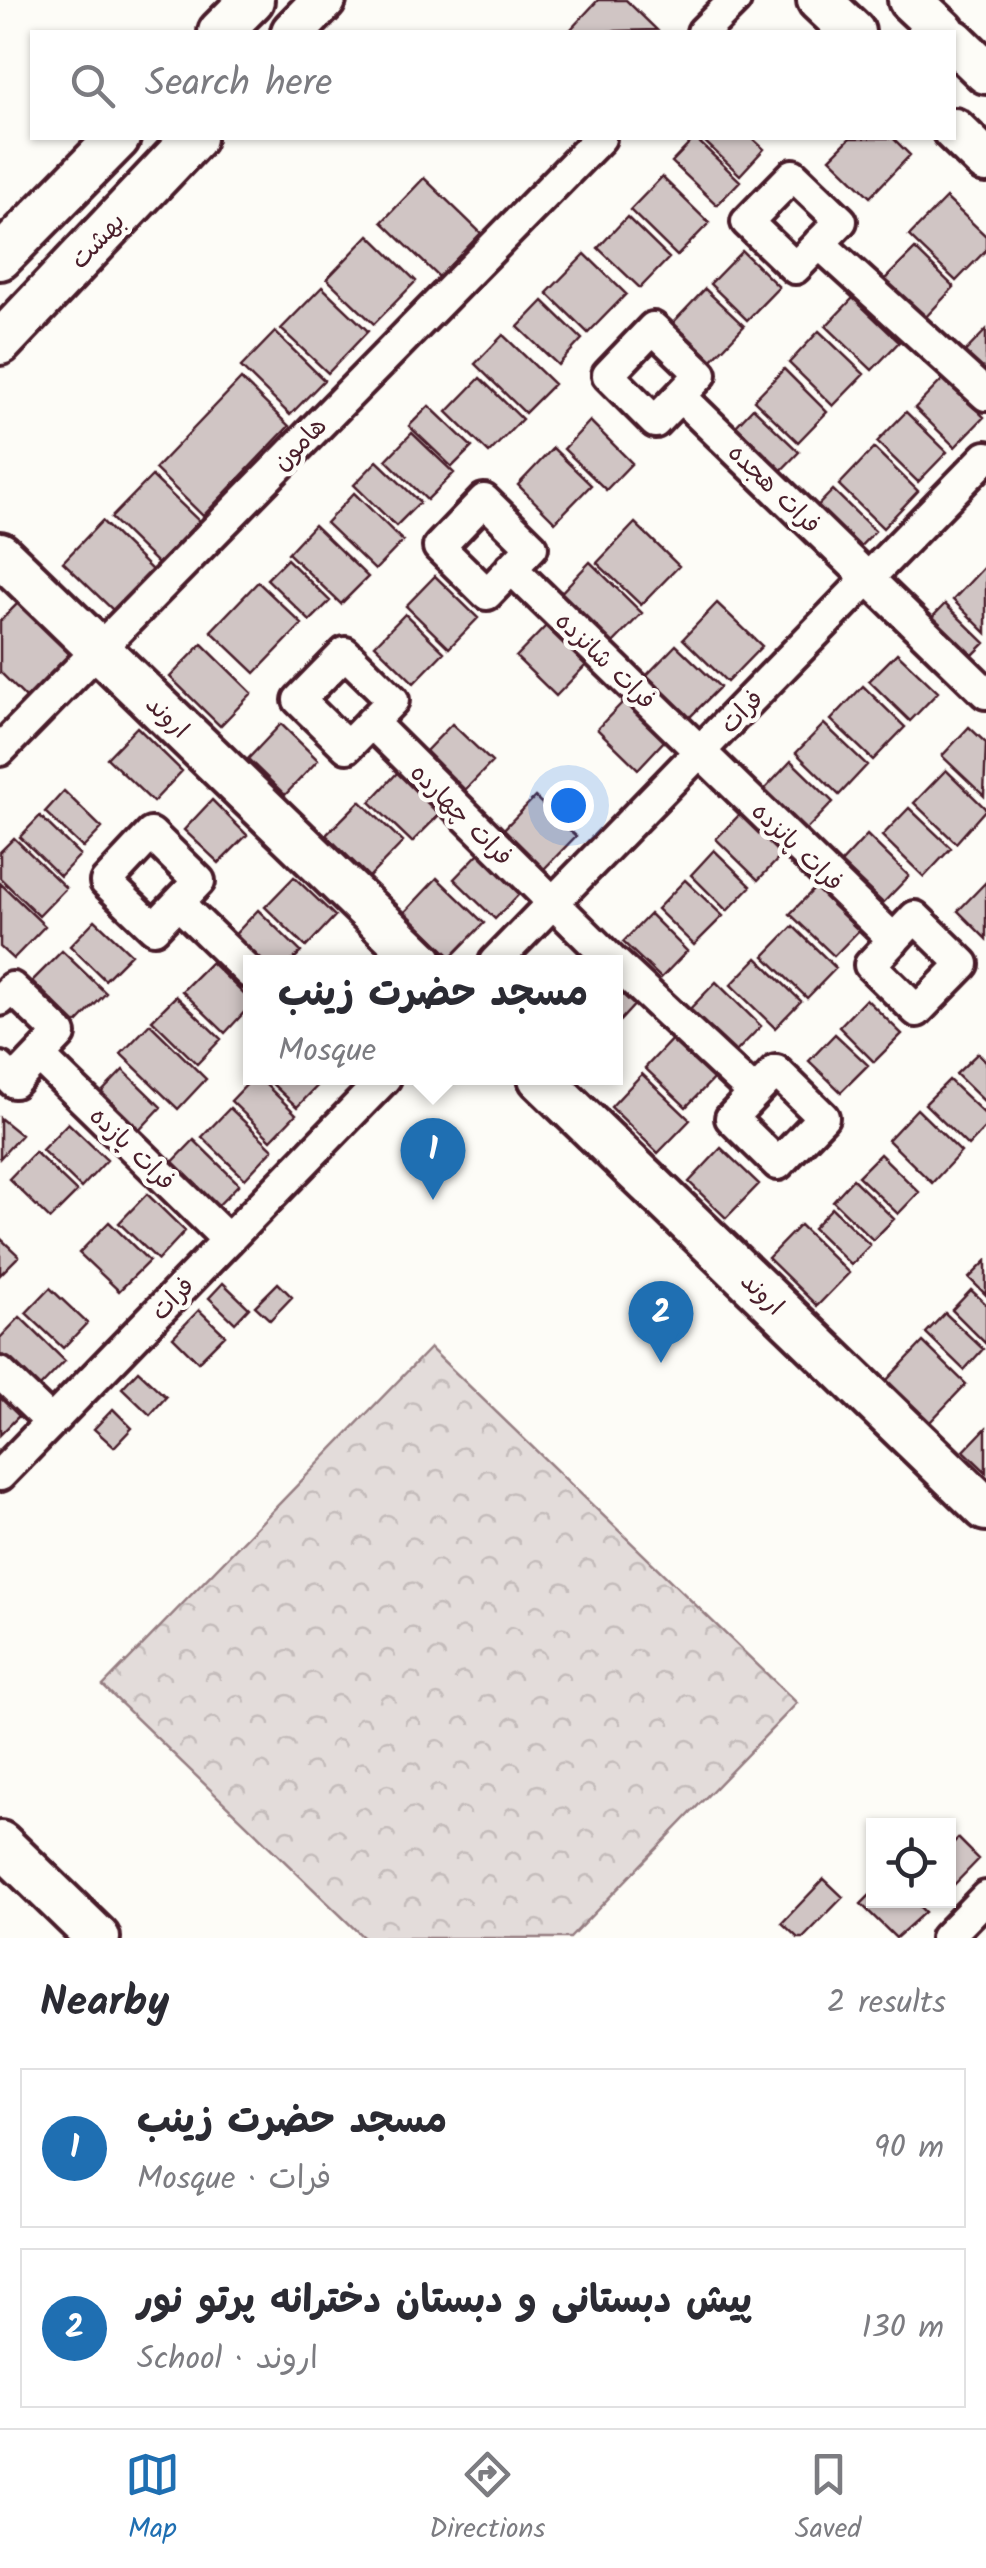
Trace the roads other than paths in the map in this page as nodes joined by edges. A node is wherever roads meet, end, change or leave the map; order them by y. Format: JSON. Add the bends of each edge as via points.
{"nodes":[{"id":1,"x":252,"y":0,"type":"edge"},
{"id":2,"x":324,"y":0,"type":"edge"},
{"id":3,"x":735,"y":0,"type":"edge"},
{"id":4,"x":819,"y":0,"type":"edge"},
{"id":5,"x":910,"y":0,"type":"edge"},
{"id":6,"x":222,"y":30,"type":"edge"},
{"id":7,"x":295,"y":30,"type":"edge"},
{"id":8,"x":705,"y":30,"type":"edge"},
{"id":9,"x":850,"y":30,"type":"edge"},
{"id":10,"x":942,"y":30,"type":"edge"},
{"id":11,"x":956,"y":43,"type":"edge"},
{"id":12,"x":986,"y":72,"type":"edge"},
{"id":13,"x":956,"y":132,"type":"edge"},
{"id":14,"x":116,"y":140,"type":"edge"},
{"id":15,"x":192,"y":140,"type":"edge"},
{"id":16,"x":598,"y":140,"type":"edge"},
{"id":17,"x":986,"y":161,"type":"edge"},
{"id":18,"x":820,"y":243,"type":"dead end"},
{"id":19,"x":0,"y":258,"type":"edge"},
{"id":20,"x":0,"y":344,"type":"edge"},
{"id":21,"x":986,"y":395,"type":"edge"},
{"id":22,"x":680,"y":396,"type":"dead end"},
{"id":23,"x":986,"y":457,"type":"edge"},
{"id":24,"x":0,"y":554,"type":"edge"},
{"id":25,"x":511,"y":568,"type":"dead end"},
{"id":26,"x":869,"y":579,"type":"junction"},
{"id":27,"x":98,"y":648,"type":"junction"},
{"id":28,"x":986,"y":693,"type":"edge"},
{"id":29,"x":372,"y":722,"type":"dead end"},
{"id":30,"x":0,"y":750,"type":"edge"},
{"id":31,"x":701,"y":752,"type":"junction"},
{"id":32,"x":178,"y":903,"type":"dead end"},
{"id":33,"x":553,"y":906,"type":"junction"},
{"id":34,"x":894,"y":940,"type":"dead end"},
{"id":35,"x":415,"y":955,"type":"edge"},
{"id":36,"x":502,"y":955,"type":"edge"},
{"id":37,"x":605,"y":955,"type":"edge"},
{"id":38,"x":243,"y":966,"type":"edge"},
{"id":39,"x":623,"y":972,"type":"edge"},
{"id":40,"x":0,"y":1000,"type":"edge"},
{"id":41,"x":39,"y":1056,"type":"junction"},
{"id":42,"x":0,"y":1068,"type":"edge"},
{"id":43,"x":369,"y":1085,"type":"edge"},
{"id":44,"x":547,"y":1085,"type":"edge"},
{"id":45,"x":754,"y":1093,"type":"dead end"},
{"id":46,"x":228,"y":1240,"type":"junction"},
{"id":47,"x":0,"y":1373,"type":"edge"},
{"id":48,"x":51,"y":1422,"type":"junction"},
{"id":49,"x":0,"y":1475,"type":"edge"},
{"id":50,"x":986,"y":1509,"type":"edge"},
{"id":51,"x":0,"y":1843,"type":"edge"},
{"id":52,"x":986,"y":1897,"type":"edge"},
{"id":53,"x":98,"y":1938,"type":"edge"},
{"id":54,"x":946,"y":1938,"type":"edge"}],
"edges":[{"from":1,"to":6,"type":"street"},
{"from":2,"to":7,"type":"street"},
{"from":3,"to":8,"type":"street"},
{"from":4,"to":9,"type":"street"},
{"from":5,"to":10,"type":"street"},
{"from":11,"to":12,"type":"street"},
{"from":13,"to":17,"type":"street"},
{"from":14,"to":19,"type":"street"},
{"from":15,"to":20,"type":"street","name":"بهشت"},
{"from":16,"to":27,"type":"street","name":"هامون"},
{"from":18,"to":21,"type":"street"},
{"from":22,"to":26,"type":"street","name":"فرات هجده"},
{"from":23,"to":26,"type":"street","name":"فرات"},
{"from":24,"to":27,"type":"street","name":"اروند"},
{"from":25,"to":31,"type":"street","name":"فرات شانزده"},
{"from":26,"to":28,"type":"street","name":"فرات هجده"},
{"from":26,"to":31,"type":"street","name":"فرات"},
{"from":27,"to":30,"type":"street","name":"هامون"},
{"from":27,"to":35,"type":"street","name":"اروند"},
{"from":29,"to":33,"type":"street","name":"فرات چهارده"},
{"from":31,"to":33,"type":"street","name":"فرات"},
{"from":31,"to":34,"type":"street","name":"فرات پانزده"},
{"from":32,"to":38,"type":"street"},
{"from":33,"to":36,"type":"street","name":"فرات"},
{"from":33,"to":37,"type":"street","name":"فرات چهارده"},
{"from":39,"to":45,"type":"street","name":"فرات چهارده"},
{"from":40,"to":41,"type":"street","via":[[12,988],[60,1034]]},
{"from":41,"to":42,"type":"street","via":[[14,1082]]},
{"from":41,"to":46,"type":"street","name":"فرات یازده"},
{"from":43,"to":46,"type":"street","name":"فرات"},
{"from":44,"to":50,"type":"street","name":"اروند"},
{"from":46,"to":48,"type":"street","name":"فرات"},
{"from":47,"to":48,"type":"street"},
{"from":48,"to":49,"type":"street","name":"فرات"},
{"from":51,"to":53,"type":"street"},
{"from":52,"to":54,"type":"street"}]}
